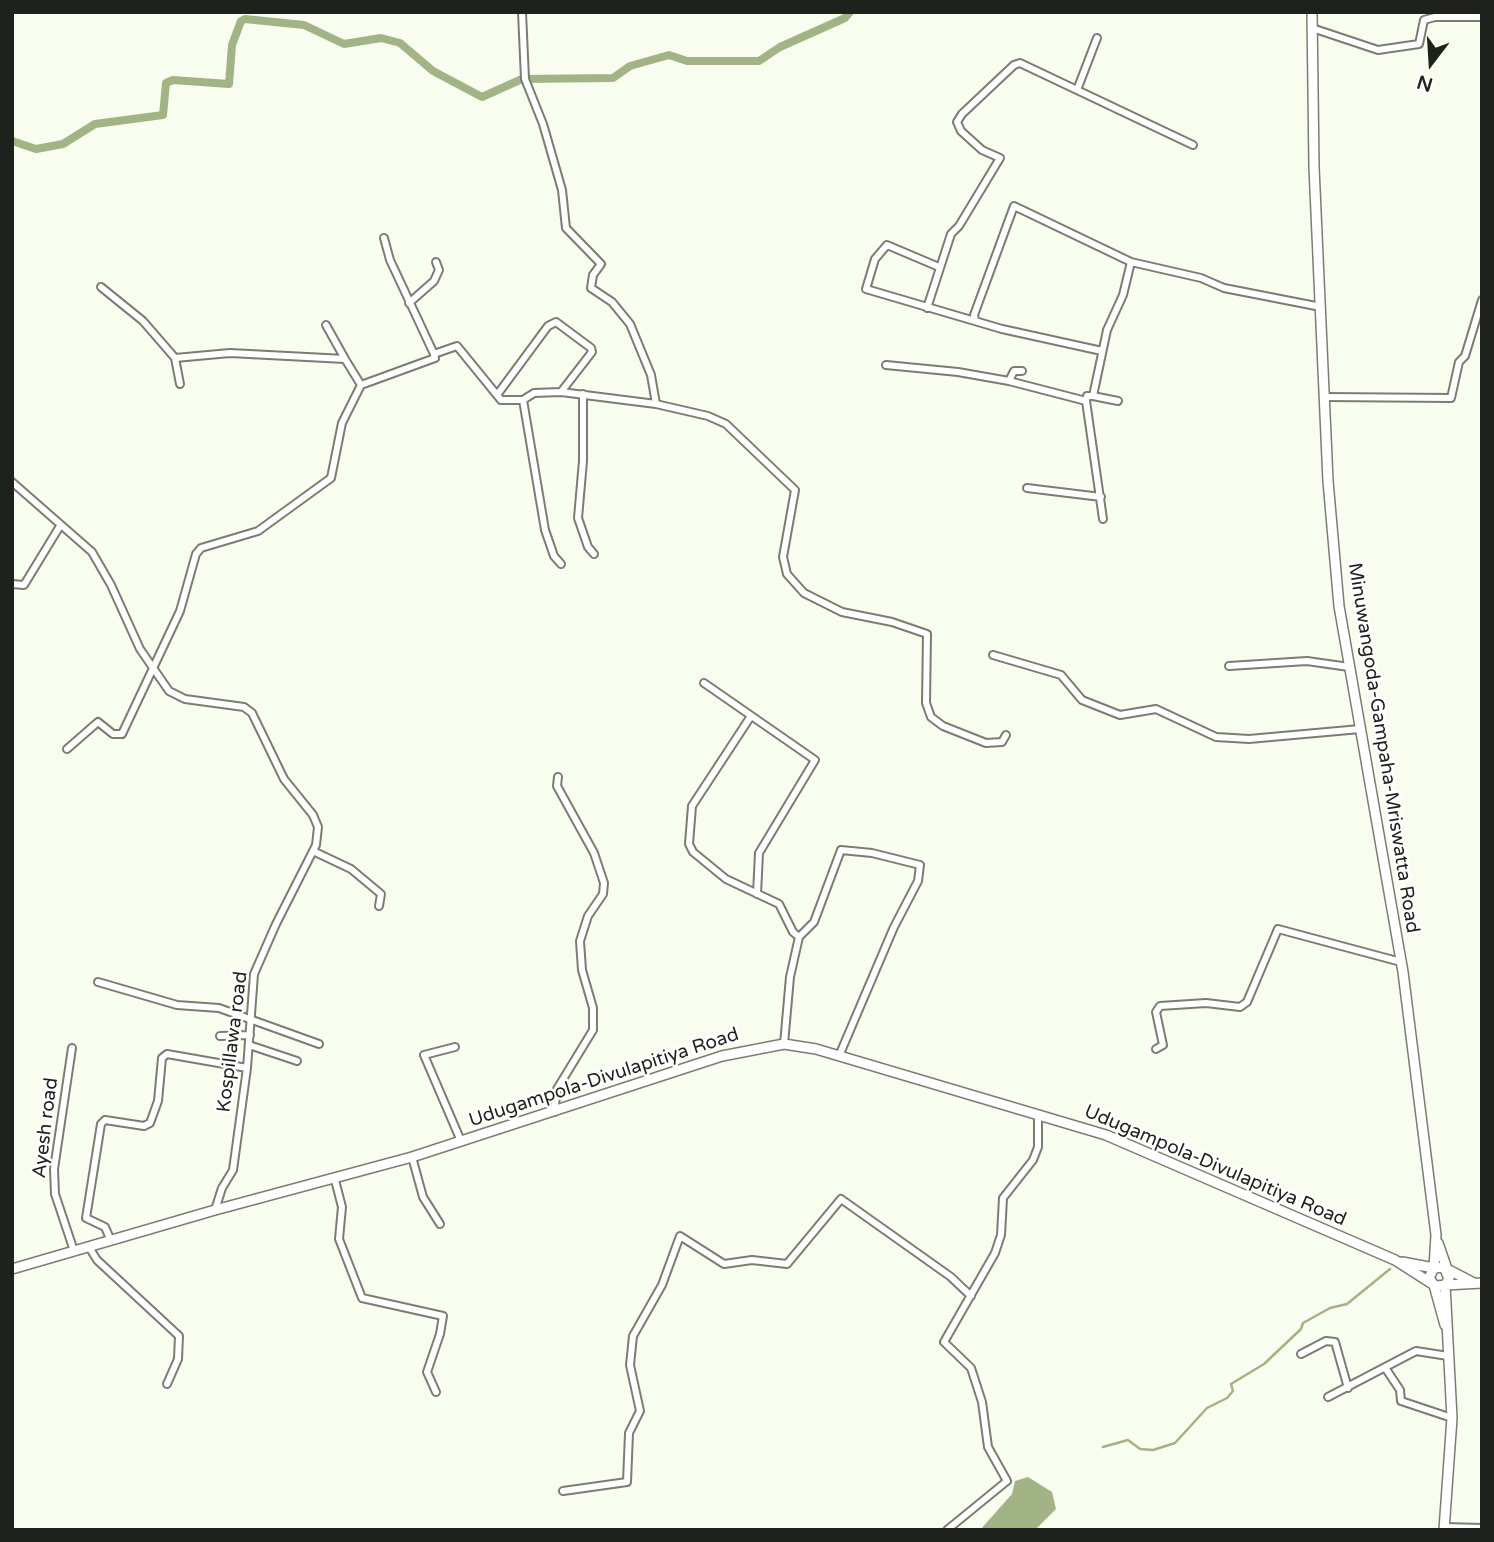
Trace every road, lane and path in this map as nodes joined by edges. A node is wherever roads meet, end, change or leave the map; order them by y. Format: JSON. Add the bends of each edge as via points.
{"nodes":[{"id":1,"x":522,"y":12,"type":"edge"},
{"id":2,"x":1312,"y":12,"type":"edge"},
{"id":3,"x":1482,"y":18,"type":"edge"},
{"id":4,"x":1312,"y":28,"type":"junction"},
{"id":5,"x":1097,"y":38,"type":"dead end"},
{"id":6,"x":1077,"y":90,"type":"junction"},
{"id":7,"x":1193,"y":145,"type":"dead end"},
{"id":8,"x":384,"y":237,"type":"dead end"},
{"id":9,"x":436,"y":262,"type":"dead end"},
{"id":10,"x":1131,"y":262,"type":"junction"},
{"id":11,"x":939,"y":267,"type":"junction"},
{"id":12,"x":101,"y":287,"type":"dead end"},
{"id":13,"x":1482,"y":300,"type":"edge"},
{"id":14,"x":409,"y":303,"type":"junction"},
{"id":15,"x":1321,"y":307,"type":"junction"},
{"id":16,"x":927,"y":308,"type":"junction"},
{"id":17,"x":975,"y":321,"type":"junction"},
{"id":18,"x":326,"y":325,"type":"dead end"},
{"id":19,"x":1102,"y":351,"type":"junction"},
{"id":20,"x":434,"y":354,"type":"junction"},
{"id":21,"x":175,"y":358,"type":"junction"},
{"id":22,"x":345,"y":359,"type":"junction"},
{"id":23,"x":886,"y":365,"type":"dead end"},
{"id":24,"x":1022,"y":371,"type":"dead end"},
{"id":25,"x":1009,"y":381,"type":"junction"},
{"id":26,"x":180,"y":384,"type":"dead end"},
{"id":27,"x":361,"y":384,"type":"junction"},
{"id":28,"x":561,"y":392,"type":"junction"},
{"id":29,"x":583,"y":394,"type":"junction"},
{"id":30,"x":497,"y":395,"type":"junction"},
{"id":31,"x":1093,"y":396,"type":"junction"},
{"id":32,"x":1325,"y":397,"type":"junction"},
{"id":33,"x":523,"y":400,"type":"junction"},
{"id":34,"x":1086,"y":401,"type":"junction"},
{"id":35,"x":1118,"y":401,"type":"dead end"},
{"id":36,"x":656,"y":404,"type":"junction"},
{"id":37,"x":12,"y":482,"type":"edge"},
{"id":38,"x":1027,"y":488,"type":"dead end"},
{"id":39,"x":1101,"y":497,"type":"junction"},
{"id":40,"x":1103,"y":519,"type":"dead end"},
{"id":41,"x":60,"y":526,"type":"junction"},
{"id":42,"x":594,"y":554,"type":"dead end"},
{"id":43,"x":561,"y":564,"type":"dead end"},
{"id":44,"x":12,"y":584,"type":"edge"},
{"id":45,"x":993,"y":654,"type":"dead end"},
{"id":46,"x":1229,"y":666,"type":"dead end"},
{"id":47,"x":1349,"y":667,"type":"junction"},
{"id":48,"x":151,"y":668,"type":"junction"},
{"id":49,"x":704,"y":683,"type":"dead end"},
{"id":50,"x":751,"y":716,"type":"junction"},
{"id":51,"x":1360,"y":729,"type":"junction"},
{"id":52,"x":1006,"y":735,"type":"dead end"},
{"id":53,"x":67,"y":749,"type":"dead end"},
{"id":54,"x":558,"y":777,"type":"dead end"},
{"id":55,"x":313,"y":851,"type":"junction"},
{"id":56,"x":757,"y":894,"type":"junction"},
{"id":57,"x":379,"y":906,"type":"dead end"},
{"id":58,"x":799,"y":937,"type":"junction"},
{"id":59,"x":1401,"y":962,"type":"junction"},
{"id":60,"x":99,"y":982,"type":"dead end"},
{"id":61,"x":252,"y":1019,"type":"junction"},
{"id":62,"x":250,"y":1035,"type":"junction"},
{"id":63,"x":220,"y":1036,"type":"dead end"},
{"id":64,"x":319,"y":1044,"type":"dead end"},
{"id":65,"x":784,"y":1044,"type":"junction"},
{"id":66,"x":249,"y":1045,"type":"junction"},
{"id":67,"x":455,"y":1047,"type":"dead end"},
{"id":68,"x":72,"y":1048,"type":"dead end"},
{"id":69,"x":1156,"y":1049,"type":"dead end"},
{"id":70,"x":839,"y":1056,"type":"junction"},
{"id":71,"x":297,"y":1061,"type":"dead end"},
{"id":72,"x":247,"y":1068,"type":"junction"},
{"id":73,"x":554,"y":1114,"type":"junction"},
{"id":74,"x":1038,"y":1114,"type":"junction"},
{"id":75,"x":461,"y":1141,"type":"junction"},
{"id":76,"x":412,"y":1157,"type":"junction"},
{"id":77,"x":335,"y":1180,"type":"junction"},
{"id":78,"x":215,"y":1210,"type":"junction"},
{"id":79,"x":440,"y":1224,"type":"dead end"},
{"id":80,"x":1436,"y":1235,"type":"junction"},
{"id":81,"x":111,"y":1241,"type":"junction"},
{"id":82,"x":89,"y":1247,"type":"junction"},
{"id":83,"x":74,"y":1251,"type":"junction"},
{"id":84,"x":1395,"y":1260,"type":"junction"},
{"id":85,"x":1434,"y":1268,"type":"junction"},
{"id":86,"x":12,"y":1269,"type":"edge"},
{"id":87,"x":1447,"y":1269,"type":"junction"},
{"id":88,"x":1477,"y":1283,"type":"edge"},
{"id":89,"x":1434,"y":1285,"type":"junction"},
{"id":90,"x":1445,"y":1285,"type":"junction"},
{"id":91,"x":971,"y":1296,"type":"junction"},
{"id":92,"x":1445,"y":1325,"type":"junction"},
{"id":93,"x":1301,"y":1354,"type":"dead end"},
{"id":94,"x":1448,"y":1356,"type":"junction"},
{"id":95,"x":1386,"y":1369,"type":"junction"},
{"id":96,"x":167,"y":1384,"type":"dead end"},
{"id":97,"x":1348,"y":1388,"type":"junction"},
{"id":98,"x":436,"y":1392,"type":"dead end"},
{"id":99,"x":1328,"y":1397,"type":"dead end"},
{"id":100,"x":1452,"y":1418,"type":"junction"},
{"id":101,"x":563,"y":1491,"type":"dead end"},
{"id":102,"x":1444,"y":1528,"type":"edge"},
{"id":103,"x":1482,"y":1528,"type":"edge"},
{"id":104,"x":947,"y":1530,"type":"edge"}],
"edges":[{"from":1,"to":36,"type":"street","via":[[525,79],[562,190],[564,222],[601,264],[591,288],[612,302],[630,324],[651,375]]},
{"from":2,"to":4,"type":"main road","name":"Minuwangoda-Gampaha-Mriswatta Road"},
{"from":3,"to":4,"type":"street","via":[[1424,20],[1419,44],[1378,50]]},
{"from":4,"to":15,"type":"main road","name":"Minuwangoda-Gampaha-Mriswatta Road"},
{"from":5,"to":6,"type":"street"},
{"from":6,"to":7,"type":"street"},
{"from":6,"to":11,"type":"street","via":[[1014,65],[962,114],[957,122],[961,131],[982,150],[1000,158],[951,234]]},
{"from":8,"to":14,"type":"street"},
{"from":9,"to":14,"type":"street","via":[[439,270],[434,281]]},
{"from":10,"to":15,"type":"street","via":[[1224,288]]},
{"from":10,"to":17,"type":"street","via":[[1014,206]]},
{"from":10,"to":19,"type":"street"},
{"from":11,"to":16,"type":"street"},
{"from":11,"to":16,"type":"street","via":[[887,245],[876,259],[866,289]]},
{"from":12,"to":21,"type":"street","via":[[143,321]]},
{"from":13,"to":32,"type":"street","via":[[1451,398]]},
{"from":14,"to":20,"type":"street"},
{"from":15,"to":32,"type":"main road","name":"Minuwangoda-Gampaha-Mriswatta Road"},
{"from":16,"to":17,"type":"street"},
{"from":17,"to":19,"type":"street"},
{"from":18,"to":22,"type":"street"},
{"from":19,"to":31,"type":"street"},
{"from":20,"to":27,"type":"street","via":[[436,358]]},
{"from":20,"to":30,"type":"street","via":[[457,346]]},
{"from":21,"to":22,"type":"street","via":[[230,353]]},
{"from":21,"to":26,"type":"street"},
{"from":22,"to":27,"type":"street"},
{"from":23,"to":25,"type":"street"},
{"from":24,"to":25,"type":"street","via":[[1014,371]]},
{"from":25,"to":34,"type":"street"},
{"from":27,"to":48,"type":"street","via":[[342,423],[331,478],[258,531],[209,545],[196,554],[180,611]]},
{"from":28,"to":29,"type":"street"},
{"from":28,"to":30,"type":"street","via":[[591,348],[556,323],[548,326]]},
{"from":28,"to":33,"type":"street","via":[[534,393]]},
{"from":29,"to":36,"type":"street"},
{"from":29,"to":42,"type":"street","via":[[578,517]]},
{"from":30,"to":33,"type":"street","via":[[501,400]]},
{"from":31,"to":34,"type":"street"},
{"from":31,"to":35,"type":"street"},
{"from":32,"to":47,"type":"main road","name":"Minuwangoda-Gampaha-Mriswatta Road","via":[[1339,606]]},
{"from":33,"to":43,"type":"street","via":[[545,530]]},
{"from":34,"to":39,"type":"street"},
{"from":36,"to":52,"type":"street","via":[[726,424],[795,490],[783,557],[787,574],[804,593],[842,612],[927,634],[926,703],[931,717],[986,743],[1002,742]]},
{"from":37,"to":41,"type":"street","name":"Kospillawa road"},
{"from":38,"to":39,"type":"street"},
{"from":39,"to":40,"type":"street"},
{"from":41,"to":44,"type":"street","via":[[24,585]]},
{"from":41,"to":48,"type":"street","name":"Kospillawa road","via":[[92,552]]},
{"from":45,"to":51,"type":"street","via":[[1061,674],[1082,701],[1120,715],[1156,709],[1216,737],[1249,739]]},
{"from":46,"to":47,"type":"street","via":[[1307,661]]},
{"from":47,"to":51,"type":"main road","name":"Minuwangoda-Gampaha-Mriswatta Road"},
{"from":48,"to":53,"type":"street","via":[[122,734],[113,734],[98,722]]},
{"from":48,"to":55,"type":"street","name":"Kospillawa road","via":[[169,691],[185,699],[244,707],[252,713],[284,779],[318,827]]},
{"from":49,"to":50,"type":"street"},
{"from":50,"to":56,"type":"street","via":[[815,760],[759,853]]},
{"from":50,"to":56,"type":"street","via":[[692,806],[689,844],[726,879]]},
{"from":51,"to":59,"type":"main road","name":"Minuwangoda-Gampaha-Mriswatta Road"},
{"from":54,"to":73,"type":"street","via":[[557,786],[594,853],[604,883],[580,941],[593,1030],[558,1089]]},
{"from":55,"to":57,"type":"street","via":[[351,869],[381,894]]},
{"from":55,"to":61,"type":"street","name":"Kospillawa road","via":[[254,974]]},
{"from":56,"to":58,"type":"street","via":[[779,904]]},
{"from":58,"to":65,"type":"street"},
{"from":58,"to":70,"type":"street","via":[[814,922],[841,850],[920,865],[918,881]]},
{"from":59,"to":69,"type":"street","via":[[1278,929],[1247,1002],[1240,1007],[1206,1003],[1160,1006],[1156,1012],[1163,1045]]},
{"from":59,"to":80,"type":"main road","name":"Minuwangoda-Gampaha-Mriswatta Road"},
{"from":60,"to":61,"type":"street","via":[[177,1006],[219,1008]]},
{"from":61,"to":62,"type":"street","name":"Kospillawa road"},
{"from":61,"to":64,"type":"street"},
{"from":62,"to":63,"type":"street"},
{"from":62,"to":66,"type":"street","name":"Kospillawa road"},
{"from":65,"to":70,"type":"main road","name":"Udugampola-Divulapitiya Road"},
{"from":65,"to":73,"type":"main road","name":"Udugampola-Divulapitiya Road","via":[[722,1056]]},
{"from":66,"to":71,"type":"street"},
{"from":66,"to":72,"type":"street","name":"Kospillawa road"},
{"from":67,"to":75,"type":"street","via":[[424,1055]]},
{"from":68,"to":83,"type":"street","name":"Ayesh road","via":[[54,1169],[55,1194]]},
{"from":70,"to":74,"type":"main road","name":"Udugampola-Divulapitiya Road"},
{"from":72,"to":78,"type":"street","name":"Kospillawa road","via":[[233,1170]]},
{"from":72,"to":81,"type":"street","via":[[167,1054],[162,1058],[158,1101],[150,1123],[101,1124],[86,1218],[105,1227]]},
{"from":73,"to":75,"type":"main road","name":"Udugampola-Divulapitiya Road"},
{"from":74,"to":84,"type":"main road","name":"Udugampola-Divulapitiya Road","via":[[1106,1135]]},
{"from":74,"to":91,"type":"street","via":[[1038,1147],[1003,1198],[995,1253]]},
{"from":75,"to":76,"type":"main road","name":"Udugampola-Divulapitiya Road"},
{"from":76,"to":77,"type":"main road","name":"Udugampola-Divulapitiya Road"},
{"from":76,"to":79,"type":"street","via":[[423,1196]]},
{"from":77,"to":78,"type":"main road","name":"Udugampola-Divulapitiya Road"},
{"from":77,"to":98,"type":"street","via":[[342,1206],[339,1239],[362,1298],[443,1316],[427,1372]]},
{"from":78,"to":81,"type":"main road","name":"Udugampola-Divulapitiya Road"},
{"from":80,"to":85,"type":"main road","name":"Minuwangoda-Gampaha-Mriswatta Road"},
{"from":80,"to":87,"type":"main road","name":"Minuwangoda-Gampaha-Mriswatta Road"},
{"from":81,"to":82,"type":"main road","name":"Udugampola-Divulapitiya Road"},
{"from":82,"to":83,"type":"main road","name":"Udugampola-Divulapitiya Road"},
{"from":82,"to":96,"type":"street","via":[[97,1260],[178,1336],[178,1359]]},
{"from":83,"to":86,"type":"main road","name":"Udugampola-Divulapitiya Road"},
{"from":84,"to":85,"type":"main road","name":"Udugampola-Divulapitiya Road"},
{"from":84,"to":89,"type":"main road","name":"Udugampola-Divulapitiya Road"},
{"from":85,"to":87,"type":"main road"},
{"from":85,"to":89,"type":"main road","via":[[1429,1278]]},
{"from":87,"to":88,"type":"main road"},
{"from":87,"to":90,"type":"main road"},
{"from":88,"to":90,"type":"main road"},
{"from":89,"to":90,"type":"main road"},
{"from":89,"to":92,"type":"main road"},
{"from":90,"to":92,"type":"main road"},
{"from":91,"to":101,"type":"street","via":[[841,1199],[787,1264],[752,1260],[724,1264],[680,1236],[662,1285],[633,1336],[630,1365],[640,1411],[629,1433],[627,1482]]},
{"from":91,"to":104,"type":"street","via":[[944,1342],[971,1368],[982,1402],[988,1447],[1007,1482]]},
{"from":92,"to":94,"type":"main road"},
{"from":93,"to":97,"type":"street","via":[[1326,1341],[1335,1342]]},
{"from":94,"to":95,"type":"street","via":[[1416,1351]]},
{"from":94,"to":100,"type":"main road"},
{"from":95,"to":97,"type":"street"},
{"from":95,"to":100,"type":"street","via":[[1400,1390],[1401,1401]]},
{"from":97,"to":99,"type":"street"},
{"from":100,"to":102,"type":"main road"},
{"from":102,"to":103,"type":"street"}]}
